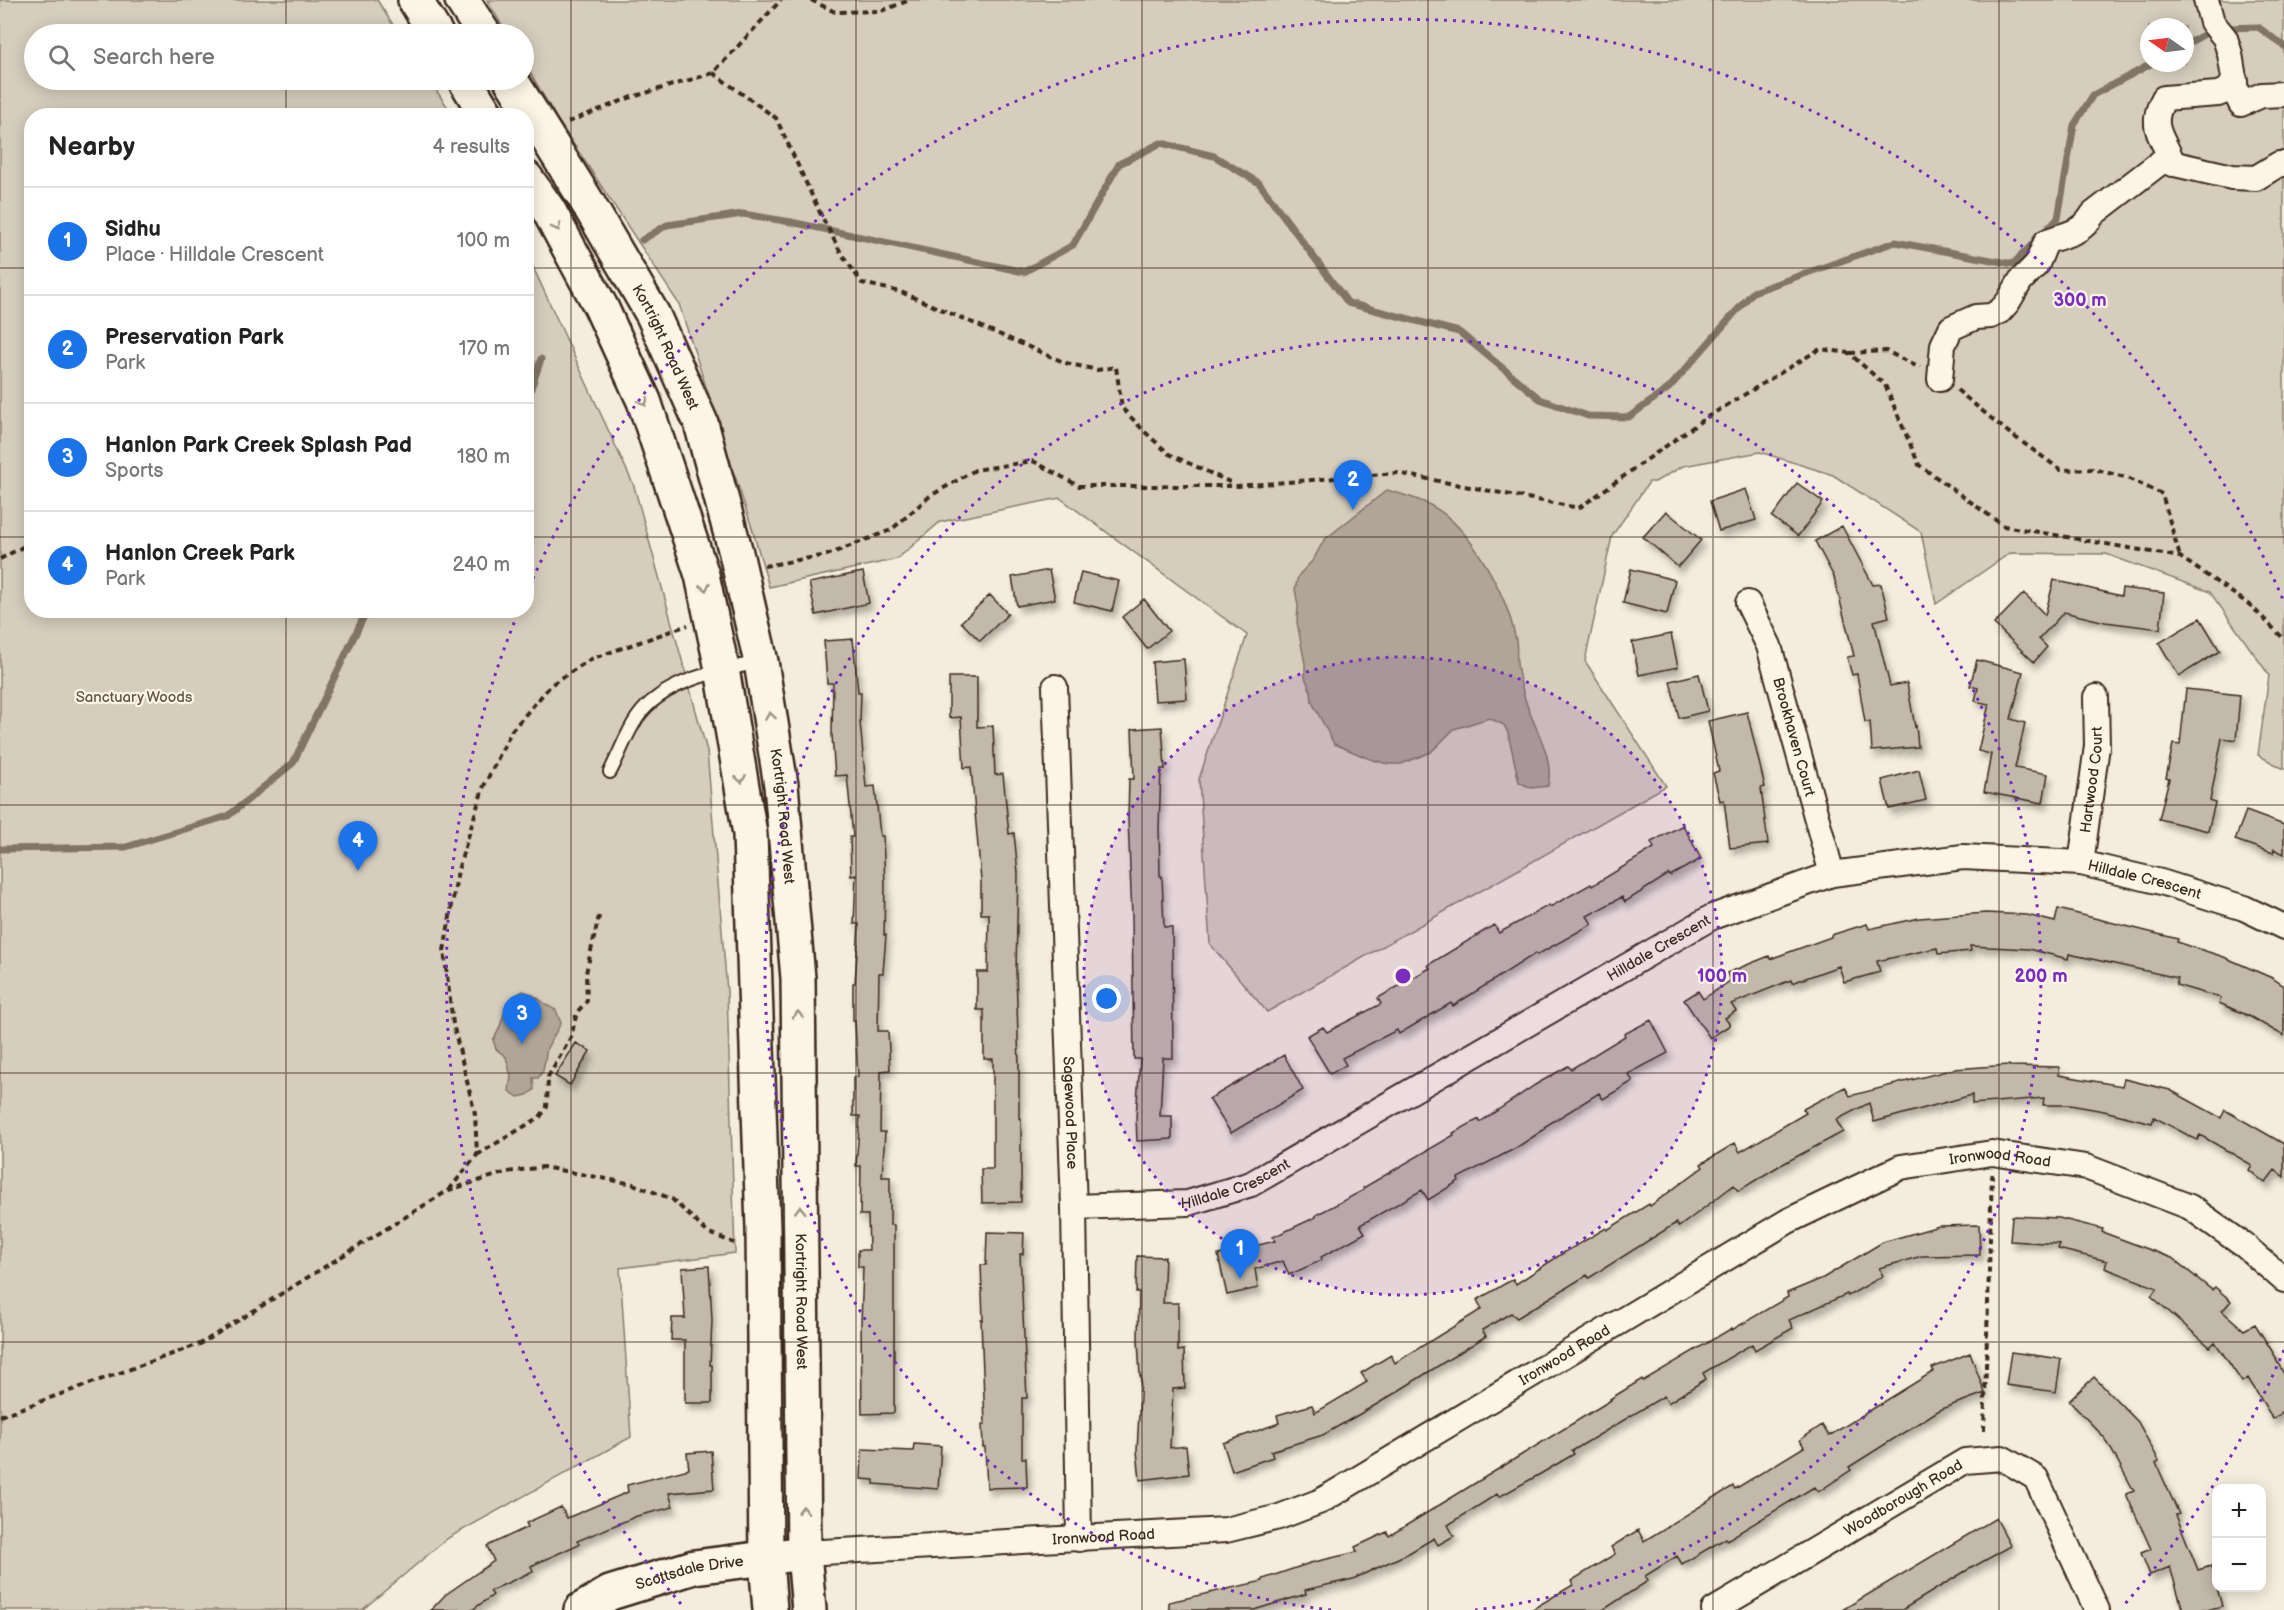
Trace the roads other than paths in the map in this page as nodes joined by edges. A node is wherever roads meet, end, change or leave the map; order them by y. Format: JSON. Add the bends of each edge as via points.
{"nodes":[{"id":1,"x":415,"y":0,"type":"edge"},
{"id":2,"x":462,"y":0,"type":"edge"},
{"id":3,"x":2206,"y":0,"type":"edge"},
{"id":4,"x":430,"y":24,"type":"edge"},
{"id":5,"x":478,"y":24,"type":"edge"},
{"id":6,"x":2235,"y":80,"type":"junction"},
{"id":7,"x":471,"y":90,"type":"edge"},
{"id":8,"x":518,"y":90,"type":"edge"},
{"id":9,"x":2284,"y":94,"type":"edge"},
{"id":10,"x":482,"y":108,"type":"edge"},
{"id":11,"x":529,"y":108,"type":"edge"},
{"id":12,"x":534,"y":116,"type":"edge"},
{"id":13,"x":2173,"y":164,"type":"junction"},
{"id":14,"x":2284,"y":164,"type":"edge"},
{"id":15,"x":534,"y":189,"type":"edge"},
{"id":16,"x":1940,"y":379,"type":"road end"},
{"id":17,"x":1748,"y":603,"type":"dead end"},
{"id":18,"x":761,"y":662,"type":"junction"},
{"id":19,"x":722,"y":669,"type":"junction"},
{"id":20,"x":1055,"y":687,"type":"dead end"},
{"id":21,"x":2096,"y":697,"type":"dead end"},
{"id":22,"x":610,"y":772,"type":"dead end"},
{"id":23,"x":2081,"y":863,"type":"junction"},
{"id":24,"x":1832,"y":874,"type":"junction"},
{"id":25,"x":2284,"y":927,"type":"edge"},
{"id":26,"x":1074,"y":1207,"type":"junction"},
{"id":27,"x":2284,"y":1280,"type":"edge"},
{"id":28,"x":1079,"y":1539,"type":"junction"},
{"id":29,"x":804,"y":1553,"type":"junction"},
{"id":30,"x":766,"y":1559,"type":"junction"},
{"id":31,"x":581,"y":1610,"type":"edge"},
{"id":32,"x":770,"y":1610,"type":"edge"},
{"id":33,"x":809,"y":1610,"type":"edge"},
{"id":34,"x":1714,"y":1610,"type":"edge"},
{"id":35,"x":2097,"y":1610,"type":"edge"}],
"edges":[{"from":1,"to":4,"type":"street"},
{"from":2,"to":5,"type":"street"},
{"from":3,"to":6,"type":"street","via":[[2212,22],[2225,39]]},
{"from":6,"to":9,"type":"street","via":[[2241,104],[2262,95]]},
{"from":6,"to":13,"type":"street","via":[[2228,90],[2218,94],[2164,98],[2157,125]]},
{"from":7,"to":10,"type":"street"},
{"from":8,"to":11,"type":"street","name":"Kortright Road West"},
{"from":12,"to":18,"type":"street","name":"Kortright Road West","via":[[652,315],[701,423]]},
{"from":13,"to":14,"type":"street","via":[[2232,177],[2256,178]]},
{"from":13,"to":16,"type":"street","via":[[2162,161],[2093,214],[2079,230],[2046,242],[2037,264],[2000,311],[1951,328],[1943,345]]},
{"from":15,"to":19,"type":"street","one_way":true,"via":[[601,307],[644,401],[702,574]]},
{"from":17,"to":24,"type":"street","name":"Brookhaven Court","via":[[1769,646]]},
{"from":18,"to":19,"type":"lane"},
{"from":29,"to":18,"type":"street","name":"Kortright Road West","one_way":true,"via":[[798,978],[781,785]]},
{"from":19,"to":22,"type":"lane","via":[[663,692],[637,717]]},
{"from":19,"to":30,"type":"street","one_way":true,"via":[[750,834],[763,1229]]},
{"from":20,"to":26,"type":"street","name":"Sagewood Place"},
{"from":21,"to":23,"type":"street","name":"Hartwood Court","via":[[2097,746]]},
{"from":23,"to":24,"type":"street","name":"Hilldale Crescent","via":[[1963,857]]},
{"from":23,"to":25,"type":"street","name":"Hilldale Crescent","via":[[2224,901]]},
{"from":24,"to":26,"type":"street","name":"Hilldale Crescent","via":[[1712,917],[1251,1184],[1188,1203]]},
{"from":26,"to":28,"type":"street","name":"Sagewood Place"},
{"from":27,"to":28,"type":"street","name":"Ironwood Road","via":[[2190,1207],[2086,1167],[1992,1153],[1901,1167],[1788,1221],[1321,1501],[1279,1517],[1226,1530]]},
{"from":28,"to":29,"type":"street","name":"Ironwood Road"},
{"from":29,"to":30,"type":"street","name":"Scottsdale Drive"},
{"from":29,"to":33,"type":"street","name":"Kortright Road West"},
{"from":30,"to":31,"type":"street","name":"Scottsdale Drive","via":[[693,1567],[609,1593]]},
{"from":30,"to":32,"type":"street"},
{"from":34,"to":35,"type":"street","name":"Woodborough Road","via":[[1965,1461],[2002,1458],[2036,1478]]}]}
